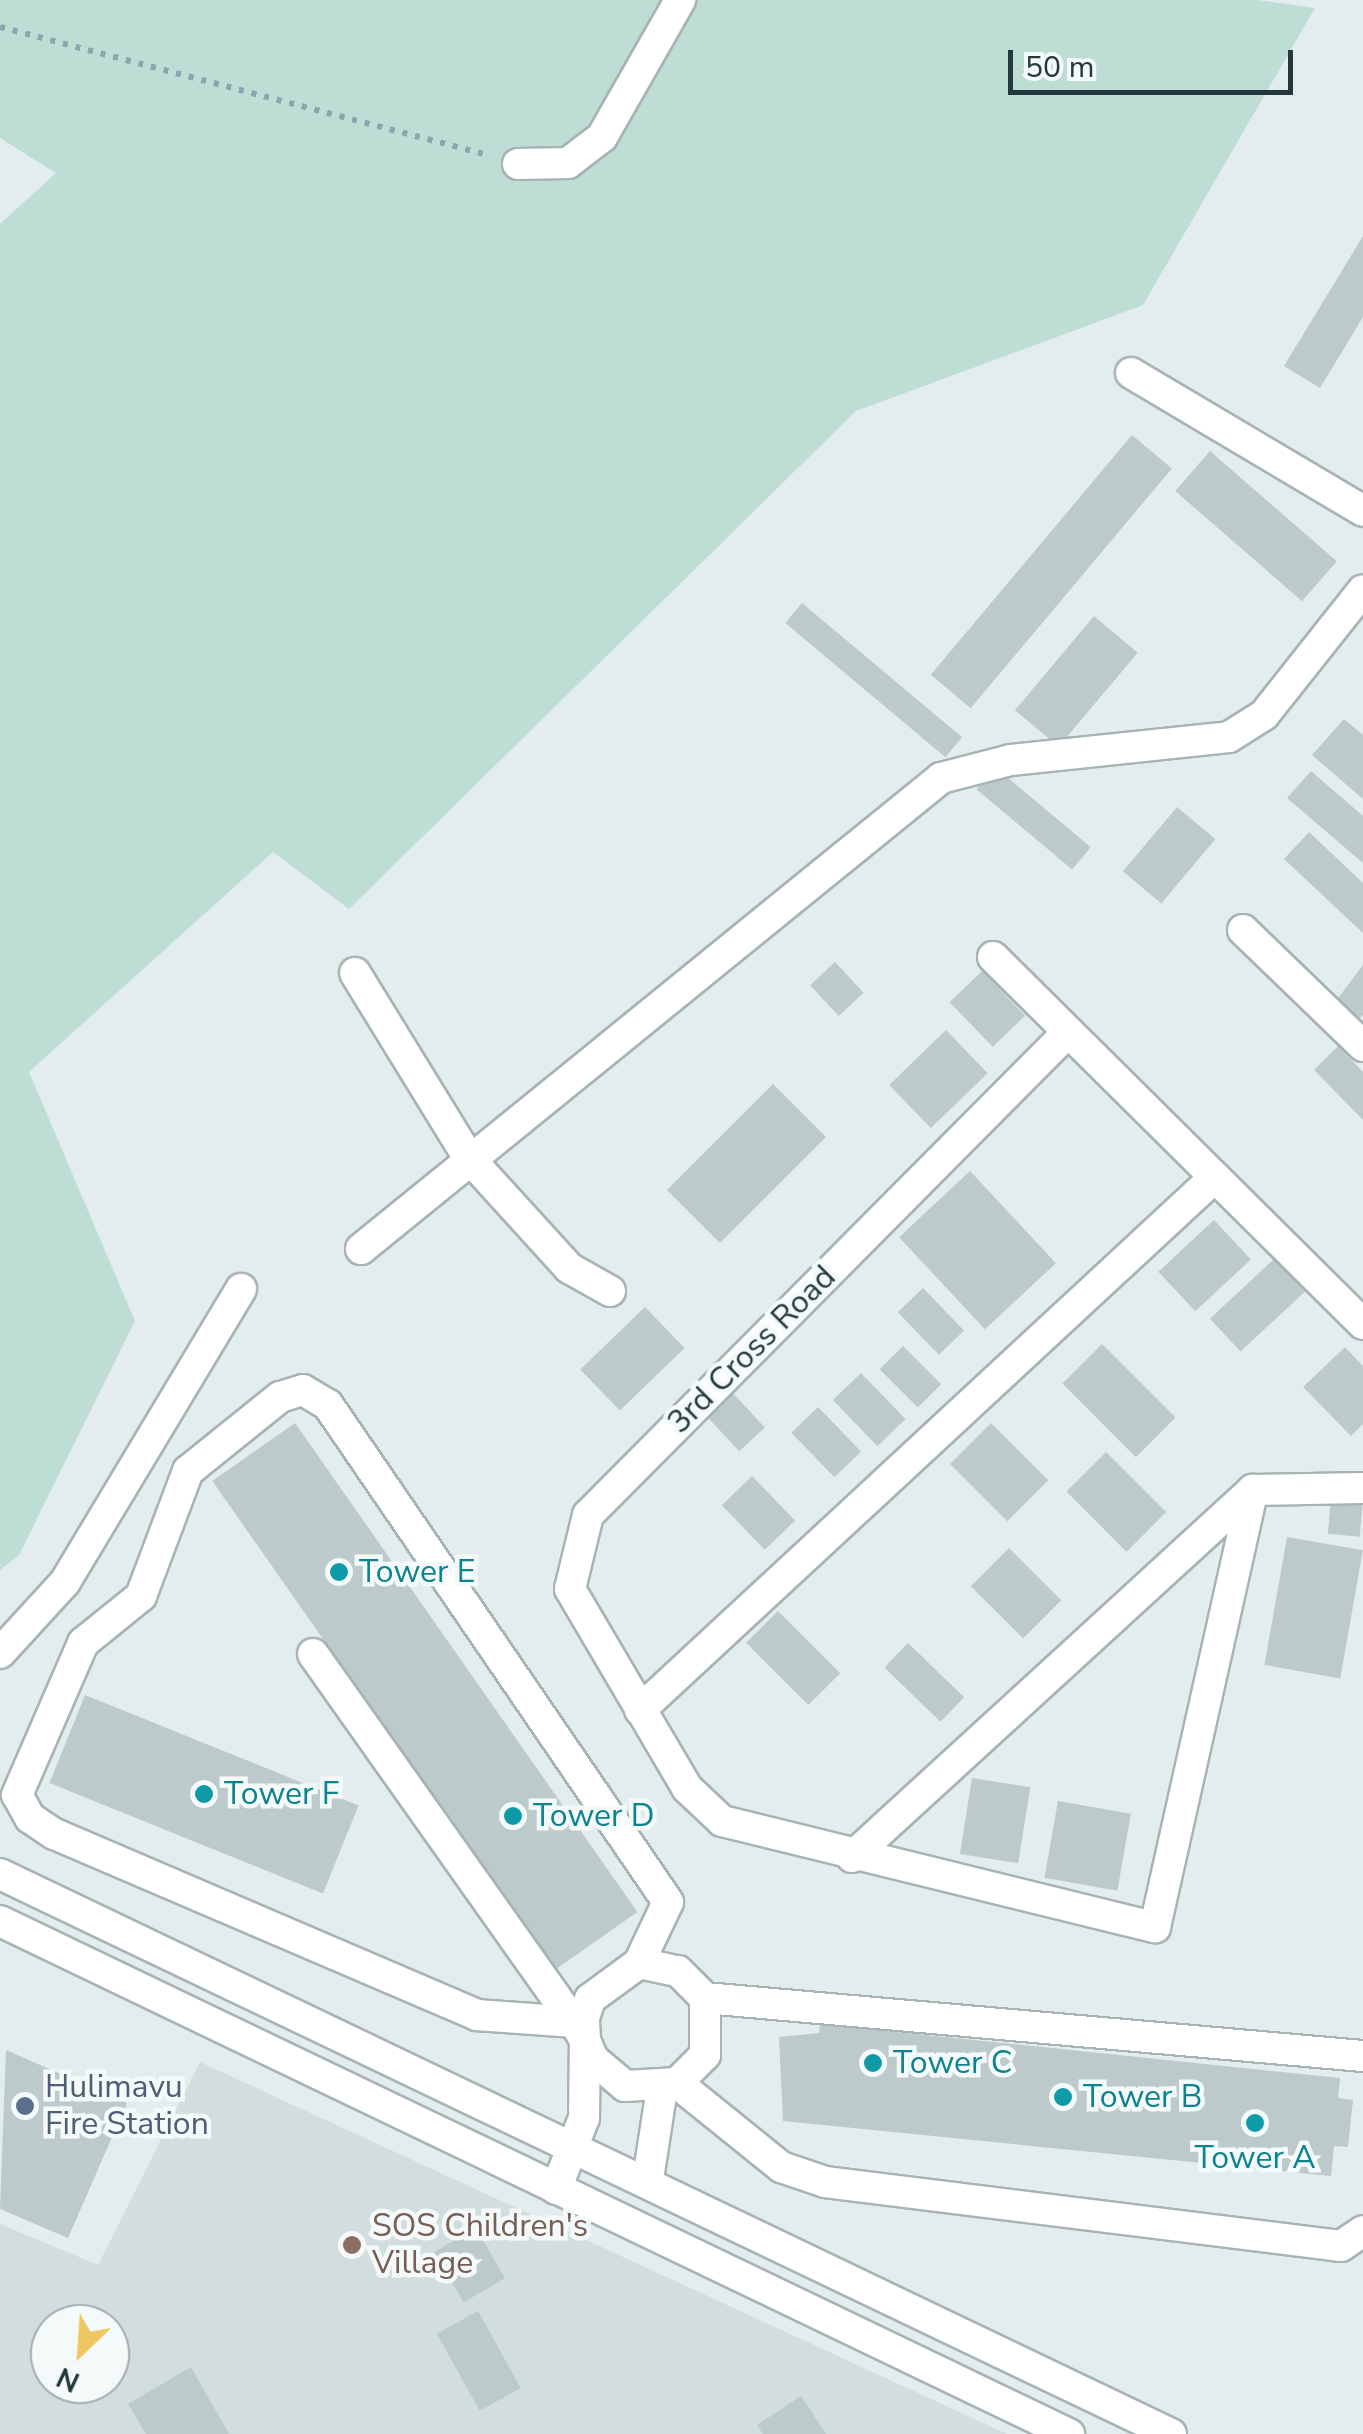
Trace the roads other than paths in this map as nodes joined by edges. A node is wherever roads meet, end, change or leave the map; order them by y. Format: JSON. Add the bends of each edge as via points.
{"nodes":[{"id":1,"x":680,"y":0,"type":"edge"},
{"id":2,"x":518,"y":164,"type":"road end"},
{"id":3,"x":1131,"y":373,"type":"dead end"},
{"id":4,"x":1363,"y":511,"type":"edge"},
{"id":5,"x":1363,"y":590,"type":"edge"},
{"id":6,"x":1244,"y":930,"type":"dead end"},
{"id":7,"x":992,"y":957,"type":"dead end"},
{"id":8,"x":355,"y":973,"type":"dead end"},
{"id":9,"x":1068,"y":1032,"type":"junction"},
{"id":10,"x":1363,"y":1046,"type":"edge"},
{"id":11,"x":468,"y":1158,"type":"junction"},
{"id":12,"x":1214,"y":1178,"type":"junction"},
{"id":13,"x":361,"y":1248,"type":"dead end"},
{"id":14,"x":241,"y":1289,"type":"dead end"},
{"id":15,"x":610,"y":1291,"type":"dead end"},
{"id":16,"x":1363,"y":1324,"type":"edge"},
{"id":17,"x":1363,"y":1488,"type":"edge"},
{"id":18,"x":1253,"y":1490,"type":"junction"},
{"id":19,"x":0,"y":1653,"type":"edge"},
{"id":20,"x":313,"y":1654,"type":"dead end"},
{"id":21,"x":640,"y":1710,"type":"junction"},
{"id":22,"x":852,"y":1857,"type":"junction"},
{"id":23,"x":0,"y":1874,"type":"edge"},
{"id":24,"x":0,"y":1921,"type":"edge"},
{"id":25,"x":639,"y":1963,"type":"junction"},
{"id":26,"x":705,"y":1998,"type":"junction"},
{"id":27,"x":580,"y":2031,"type":"junction"},
{"id":28,"x":1363,"y":2056,"type":"edge"},
{"id":29,"x":670,"y":2086,"type":"junction"},
{"id":30,"x":574,"y":2142,"type":"junction"},
{"id":31,"x":648,"y":2179,"type":"junction"},
{"id":32,"x":556,"y":2189,"type":"junction"},
{"id":33,"x":1363,"y":2230,"type":"edge"},
{"id":34,"x":1069,"y":2434,"type":"edge"},
{"id":35,"x":1171,"y":2434,"type":"edge"}],
"edges":[{"from":1,"to":2,"type":"street","via":[[602,137],[568,163]]},
{"from":3,"to":4,"type":"street"},
{"from":5,"to":11,"type":"street","via":[[1264,715],[1229,737],[1012,760],[941,778]]},
{"from":6,"to":10,"type":"street"},
{"from":7,"to":9,"type":"street"},
{"from":8,"to":11,"type":"street"},
{"from":9,"to":12,"type":"street"},
{"from":9,"to":21,"type":"street","name":"3rd Cross Road","via":[[588,1515],[570,1589]]},
{"from":11,"to":13,"type":"street"},
{"from":11,"to":15,"type":"street","via":[[569,1268]]},
{"from":12,"to":16,"type":"street"},
{"from":12,"to":21,"type":"street"},
{"from":14,"to":19,"type":"street","via":[[65,1582]]},
{"from":17,"to":18,"type":"street"},
{"from":18,"to":22,"type":"street"},
{"from":18,"to":22,"type":"street","name":"3rd Cross Road","via":[[1155,1927]]},
{"from":20,"to":27,"type":"street"},
{"from":21,"to":22,"type":"street","name":"3rd Cross Road","via":[[686,1788],[722,1821]]},
{"from":23,"to":30,"type":"street"},
{"from":24,"to":32,"type":"street"},
{"from":25,"to":26,"type":"street","via":[[678,1970]]},
{"from":25,"to":27,"type":"street","via":[[596,1990]]},
{"from":25,"to":27,"type":"street","via":[[668,1902],[328,1405],[303,1390],[280,1397],[188,1471],[141,1596],[83,1643],[17,1795],[54,1834],[476,2015]]},
{"from":26,"to":28,"type":"street"},
{"from":26,"to":29,"type":"street","via":[[705,2055]]},
{"from":27,"to":29,"type":"street","via":[[607,2075]]},
{"from":27,"to":30,"type":"street"},
{"from":29,"to":31,"type":"street"},
{"from":29,"to":33,"type":"street","via":[[781,2166],[825,2182],[1341,2246]]},
{"from":30,"to":31,"type":"street"},
{"from":30,"to":32,"type":"street"},
{"from":31,"to":35,"type":"street"},
{"from":32,"to":34,"type":"street"}]}
